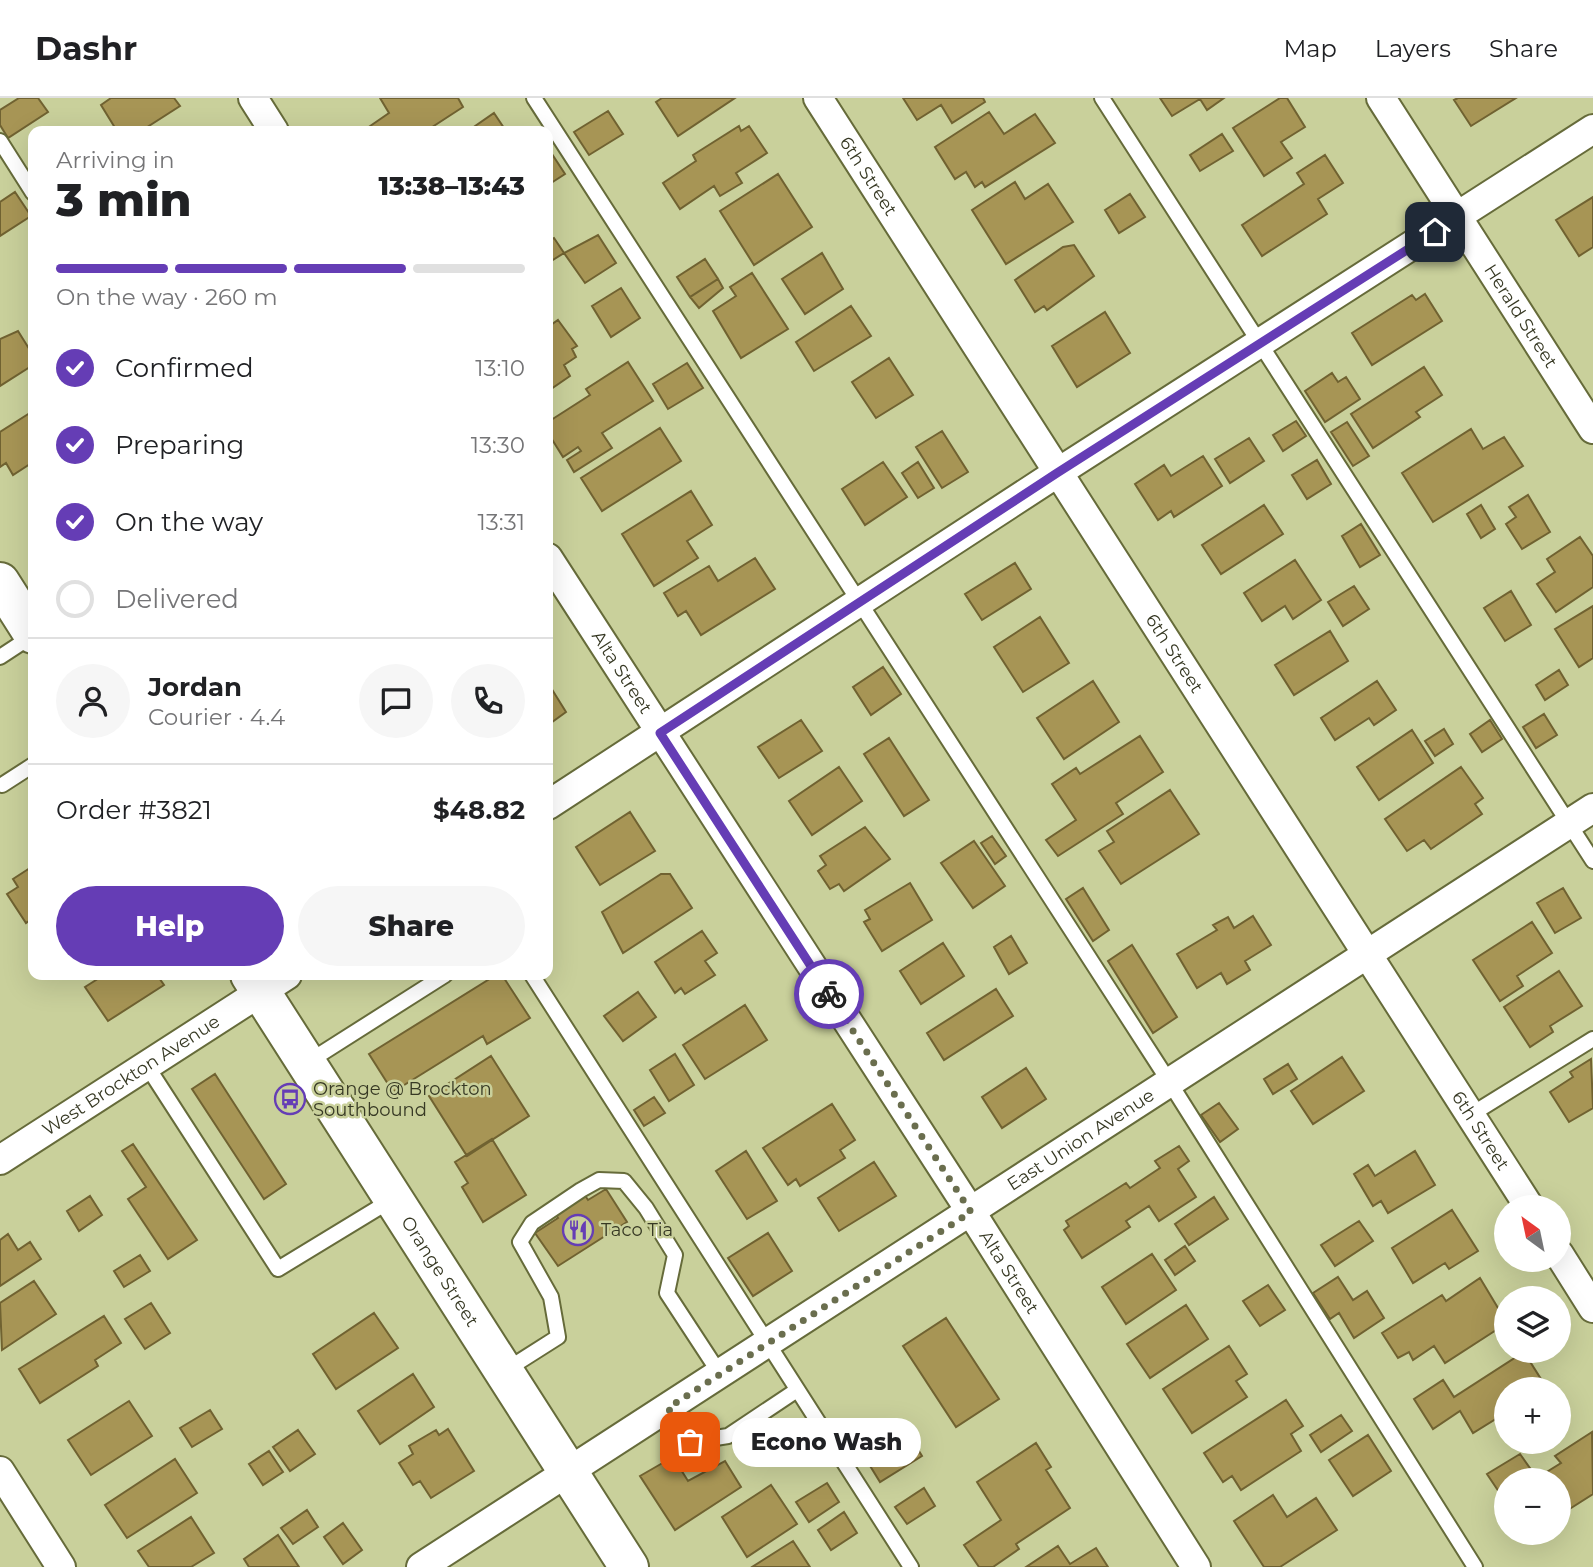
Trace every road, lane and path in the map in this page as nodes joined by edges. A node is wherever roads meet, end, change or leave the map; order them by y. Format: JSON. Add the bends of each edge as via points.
{"nodes":[{"id":1,"x":253,"y":98,"type":"edge"},
{"id":2,"x":534,"y":98,"type":"edge"},
{"id":3,"x":818,"y":98,"type":"edge"},
{"id":4,"x":1102,"y":98,"type":"edge"},
{"id":5,"x":1381,"y":98,"type":"edge"},
{"id":6,"x":271,"y":126,"type":"edge"},
{"id":7,"x":552,"y":126,"type":"edge"},
{"id":8,"x":553,"y":128,"type":"edge"},
{"id":9,"x":1593,"y":130,"type":"edge"},
{"id":10,"x":0,"y":141,"type":"edge"},
{"id":11,"x":28,"y":185,"type":"edge"},
{"id":12,"x":1457,"y":218,"type":"junction"},
{"id":13,"x":1259,"y":345,"type":"junction"},
{"id":14,"x":1593,"y":429,"type":"edge"},
{"id":15,"x":1057,"y":473,"type":"junction"},
{"id":16,"x":553,"y":566,"type":"edge"},
{"id":17,"x":0,"y":582,"type":"edge"},
{"id":18,"x":858,"y":603,"type":"junction"},
{"id":19,"x":28,"y":622,"type":"edge"},
{"id":20,"x":28,"y":629,"type":"edge"},
{"id":21,"x":0,"y":657,"type":"edge"},
{"id":22,"x":660,"y":733,"type":"junction"},
{"id":23,"x":28,"y":768,"type":"edge"},
{"id":24,"x":1,"y":785,"type":"edge"},
{"id":25,"x":553,"y":802,"type":"edge"},
{"id":26,"x":1593,"y":808,"type":"edge"},
{"id":27,"x":1569,"y":824,"type":"junction"},
{"id":28,"x":1593,"y":861,"type":"edge"},
{"id":29,"x":1368,"y":953,"type":"junction"},
{"id":30,"x":266,"y":980,"type":"edge"},
{"id":31,"x":437,"y":980,"type":"edge"},
{"id":32,"x":535,"y":980,"type":"edge"},
{"id":33,"x":1593,"y":1039,"type":"edge"},
{"id":34,"x":307,"y":1063,"type":"junction"},
{"id":35,"x":147,"y":1066,"type":"junction"},
{"id":36,"x":1170,"y":1083,"type":"junction"},
{"id":37,"x":1472,"y":1114,"type":"junction"},
{"id":38,"x":0,"y":1160,"type":"edge"},
{"id":39,"x":1522,"y":1195,"type":"edge"},
{"id":40,"x":394,"y":1198,"type":"junction"},
{"id":41,"x":971,"y":1212,"type":"junction"},
{"id":42,"x":1570,"y":1272,"type":"edge"},
{"id":43,"x":1593,"y":1308,"type":"edge"},
{"id":44,"x":768,"y":1344,"type":"junction"},
{"id":45,"x":505,"y":1371,"type":"junction"},
{"id":46,"x":720,"y":1374,"type":"junction"},
{"id":47,"x":797,"y":1390,"type":"junction"},
{"id":48,"x":668,"y":1408,"type":"junction"},
{"id":49,"x":0,"y":1471,"type":"edge"},
{"id":50,"x":569,"y":1472,"type":"junction"},
{"id":51,"x":61,"y":1567,"type":"edge"},
{"id":52,"x":421,"y":1567,"type":"edge"},
{"id":53,"x":629,"y":1567,"type":"edge"},
{"id":54,"x":911,"y":1567,"type":"edge"},
{"id":55,"x":1196,"y":1567,"type":"edge"},
{"id":56,"x":1475,"y":1567,"type":"edge"}],
"edges":[{"from":1,"to":6,"type":"street"},
{"from":2,"to":7,"type":"lane"},
{"from":3,"to":15,"type":"street","name":"6th Street"},
{"from":4,"to":13,"type":"lane"},
{"from":5,"to":12,"type":"street","name":"Herald Street"},
{"from":8,"to":18,"type":"lane"},
{"from":9,"to":12,"type":"street"},
{"from":10,"to":11,"type":"lane"},
{"from":12,"to":13,"type":"street"},
{"from":12,"to":14,"type":"street","name":"Herald Street"},
{"from":13,"to":15,"type":"street"},
{"from":13,"to":27,"type":"lane"},
{"from":15,"to":18,"type":"street"},
{"from":15,"to":29,"type":"street","name":"6th Street"},
{"from":16,"to":22,"type":"street","name":"Alta Street"},
{"from":17,"to":19,"type":"main road"},
{"from":18,"to":22,"type":"street"},
{"from":18,"to":36,"type":"lane"},
{"from":20,"to":21,"type":"lane"},
{"from":22,"to":25,"type":"street"},
{"from":22,"to":41,"type":"street","name":"Alta Street"},
{"from":23,"to":24,"type":"lane"},
{"from":26,"to":27,"type":"street","name":"East Union Avenue"},
{"from":27,"to":28,"type":"lane"},
{"from":27,"to":29,"type":"street","name":"East Union Avenue"},
{"from":29,"to":36,"type":"street","name":"East Union Avenue"},
{"from":29,"to":37,"type":"street","name":"6th Street"},
{"from":30,"to":34,"type":"main road","name":"Orange Street"},
{"from":30,"to":35,"type":"street","name":"West Brockton Avenue"},
{"from":31,"to":34,"type":"lane"},
{"from":32,"to":44,"type":"lane"},
{"from":33,"to":37,"type":"lane"},
{"from":34,"to":40,"type":"main road","name":"Orange Street"},
{"from":35,"to":38,"type":"street","name":"West Brockton Avenue"},
{"from":35,"to":40,"type":"lane","via":[[278,1269]]},
{"from":36,"to":41,"type":"street","name":"East Union Avenue"},
{"from":36,"to":56,"type":"lane"},
{"from":37,"to":39,"type":"street","name":"6th Street"},
{"from":40,"to":45,"type":"main road","name":"Orange Street"},
{"from":41,"to":44,"type":"street","name":"East Union Avenue"},
{"from":41,"to":55,"type":"street","name":"Alta Street"},
{"from":42,"to":43,"type":"street"},
{"from":44,"to":46,"type":"street","name":"East Union Avenue"},
{"from":44,"to":47,"type":"lane"},
{"from":45,"to":46,"type":"lane","via":[[558,1337],[551,1297],[520,1242],[532,1223],[599,1180],[624,1181],[668,1243],[675,1255],[667,1293]]},
{"from":45,"to":50,"type":"main road","name":"Orange Street"},
{"from":46,"to":48,"type":"street","name":"East Union Avenue"},
{"from":47,"to":48,"type":"lane","via":[[728,1436],[690,1442]]},
{"from":47,"to":54,"type":"lane"},
{"from":48,"to":50,"type":"street","name":"East Union Avenue"},
{"from":49,"to":51,"type":"street"},
{"from":50,"to":52,"type":"street","name":"East Union Avenue"},
{"from":50,"to":53,"type":"main road","name":"Orange Street"}]}
